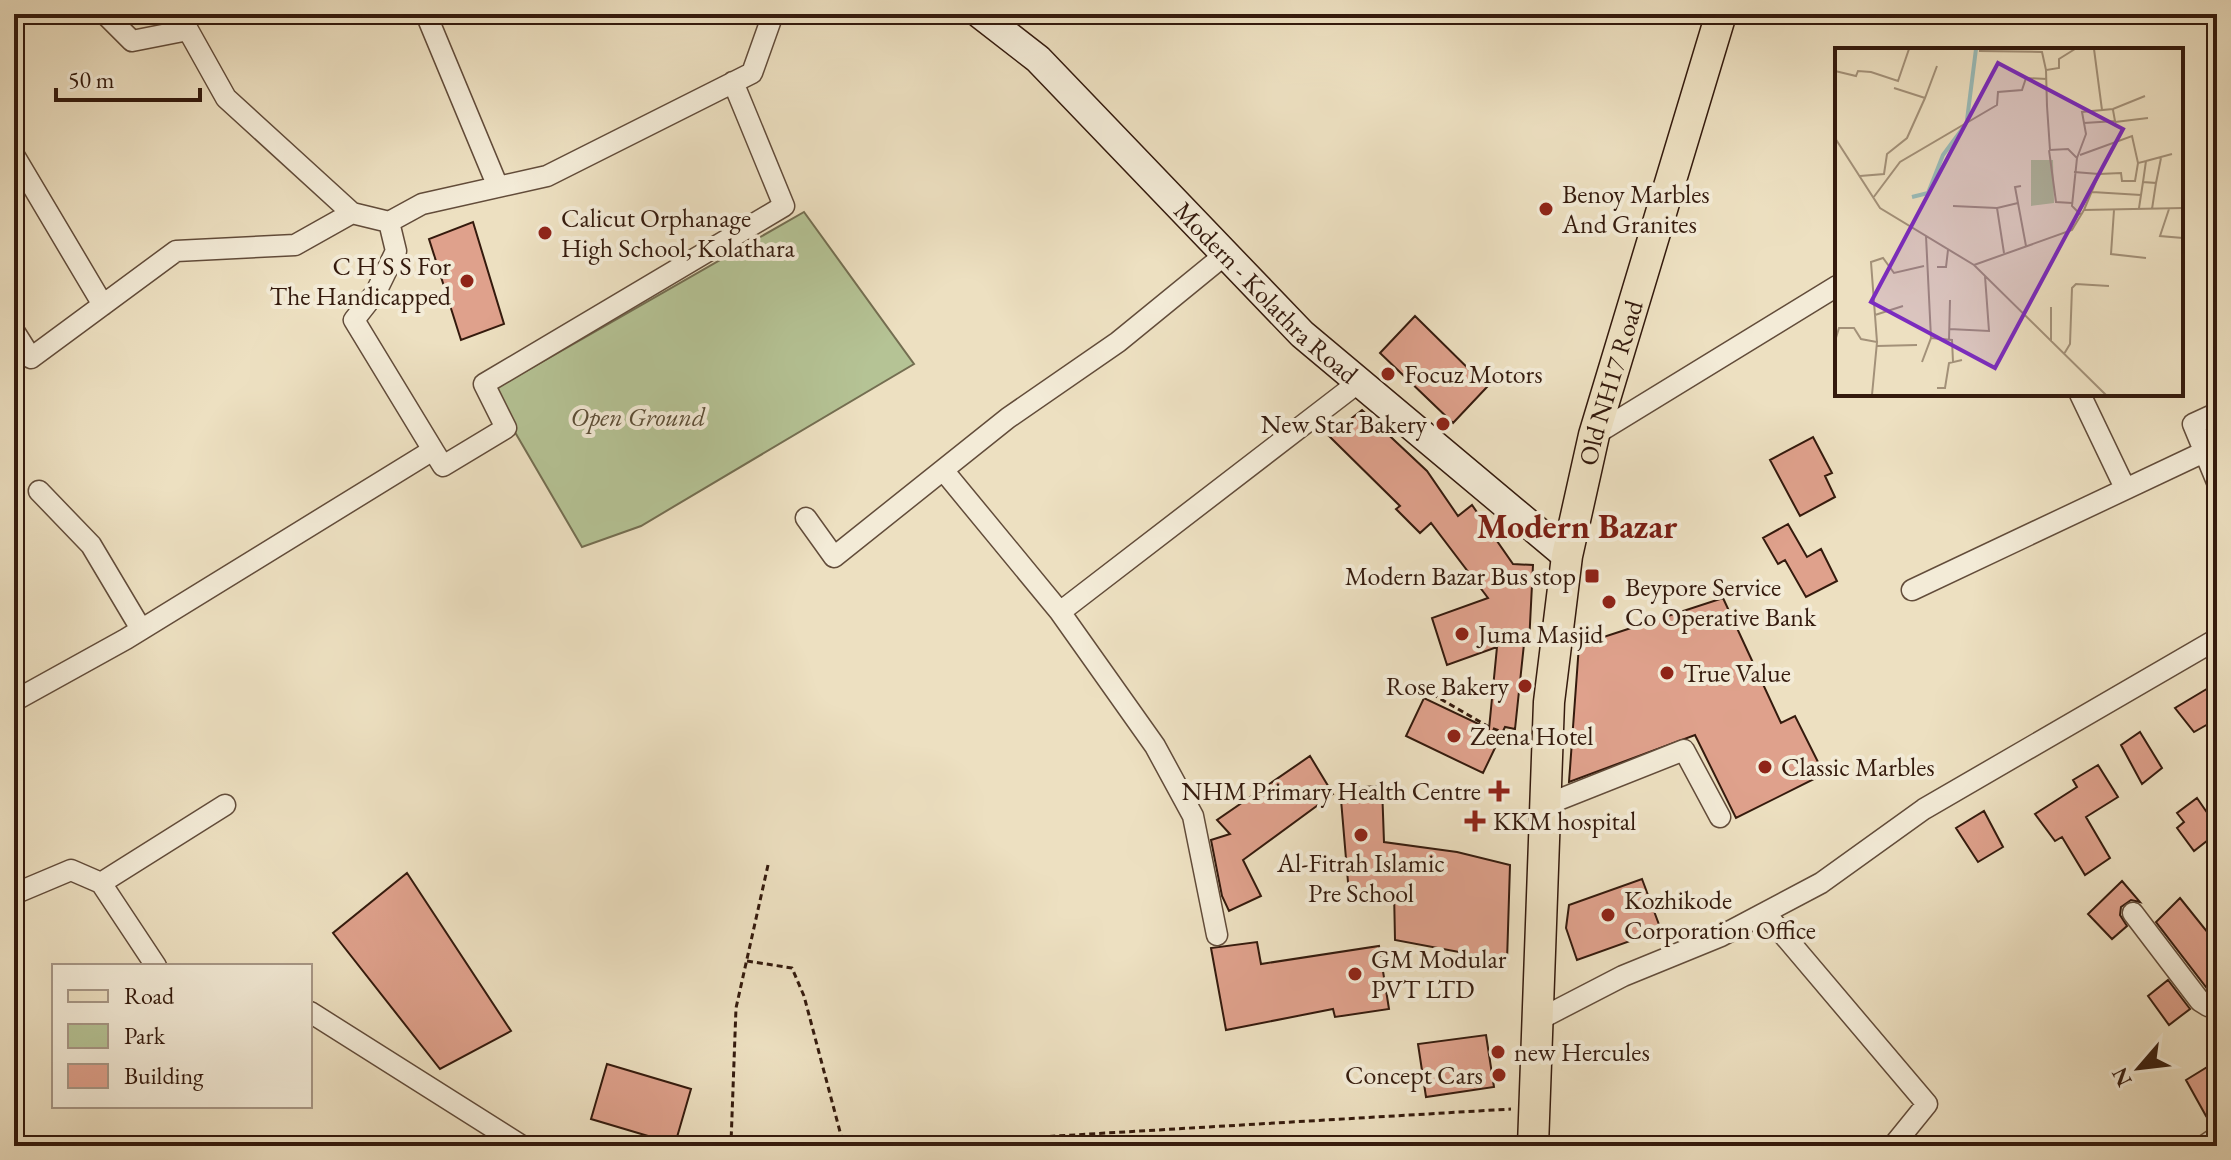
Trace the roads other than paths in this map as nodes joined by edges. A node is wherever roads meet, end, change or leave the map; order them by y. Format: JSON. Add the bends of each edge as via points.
{"nodes":[{"id":1,"x":105,"y":14,"type":"edge"},
{"id":2,"x":426,"y":14,"type":"edge"},
{"id":3,"x":773,"y":14,"type":"edge"},
{"id":4,"x":980,"y":14,"type":"edge"},
{"id":5,"x":1721,"y":14,"type":"edge"},
{"id":6,"x":733,"y":82,"type":"junction"},
{"id":7,"x":14,"y":155,"type":"edge"},
{"id":8,"x":498,"y":187,"type":"junction"},
{"id":9,"x":352,"y":213,"type":"junction"},
{"id":10,"x":389,"y":222,"type":"junction"},
{"id":11,"x":1227,"y":253,"type":"junction"},
{"id":12,"x":1835,"y":287,"type":"edge"},
{"id":13,"x":103,"y":305,"type":"junction"},
{"id":14,"x":14,"y":331,"type":"edge"},
{"id":15,"x":1359,"y":382,"type":"junction"},
{"id":16,"x":2081,"y":396,"type":"edge"},
{"id":17,"x":2217,"y":413,"type":"edge"},
{"id":18,"x":1594,"y":435,"type":"junction"},
{"id":19,"x":433,"y":450,"type":"junction"},
{"id":20,"x":2204,"y":452,"type":"junction"},
{"id":21,"x":943,"y":470,"type":"junction"},
{"id":22,"x":2217,"y":482,"type":"edge"},
{"id":23,"x":2125,"y":488,"type":"junction"},
{"id":24,"x":39,"y":491,"type":"dead end"},
{"id":25,"x":806,"y":518,"type":"dead end"},
{"id":26,"x":1567,"y":556,"type":"junction"},
{"id":27,"x":1912,"y":590,"type":"dead end"},
{"id":28,"x":1060,"y":612,"type":"junction"},
{"id":29,"x":141,"y":629,"type":"junction"},
{"id":30,"x":2217,"y":639,"type":"edge"},
{"id":31,"x":14,"y":701,"type":"edge"},
{"id":32,"x":225,"y":805,"type":"dead end"},
{"id":33,"x":1543,"y":806,"type":"junction"},
{"id":34,"x":1720,"y":817,"type":"dead end"},
{"id":35,"x":101,"y":883,"type":"junction"},
{"id":36,"x":14,"y":894,"type":"edge"},
{"id":37,"x":1765,"y":913,"type":"junction"},
{"id":38,"x":2133,"y":913,"type":"dead end"},
{"id":39,"x":1217,"y":935,"type":"dead end"},
{"id":40,"x":155,"y":964,"type":"edge"},
{"id":41,"x":2217,"y":1004,"type":"edge"},
{"id":42,"x":312,"y":1013,"type":"edge"},
{"id":43,"x":1538,"y":1020,"type":"junction"},
{"id":44,"x":2217,"y":1137,"type":"edge"},
{"id":45,"x":522,"y":1146,"type":"edge"},
{"id":46,"x":1533,"y":1146,"type":"edge"},
{"id":47,"x":1893,"y":1146,"type":"edge"},
{"id":48,"x":2204,"y":1146,"type":"edge"}],
"edges":[{"from":1,"to":9,"type":"street","via":[[132,41],[188,30],[226,98]]},
{"from":2,"to":8,"type":"street"},
{"from":3,"to":6,"type":"street","via":[[752,73]]},
{"from":4,"to":11,"type":"main road","name":"Modern - Kolathra Road","via":[[1038,59]]},
{"from":5,"to":18,"type":"main road","name":"Old NH17 Road"},
{"from":6,"to":8,"type":"street","via":[[547,176]]},
{"from":6,"to":19,"type":"street","via":[[784,206],[484,384],[506,428],[443,466]]},
{"from":7,"to":13,"type":"street"},
{"from":8,"to":10,"type":"street","via":[[422,204]]},
{"from":9,"to":10,"type":"street"},
{"from":9,"to":13,"type":"street","via":[[295,245],[176,251]]},
{"from":10,"to":19,"type":"street","via":[[396,251],[376,292],[354,320]]},
{"from":11,"to":15,"type":"main road","name":"Modern - Kolathra Road","via":[[1302,334]]},
{"from":11,"to":21,"type":"street","via":[[1118,342]]},
{"from":12,"to":18,"type":"street"},
{"from":13,"to":14,"type":"street","via":[[31,358]]},
{"from":15,"to":26,"type":"main road","name":"Modern - Kolathra Road"},
{"from":15,"to":28,"type":"street"},
{"from":16,"to":23,"type":"street"},
{"from":17,"to":20,"type":"street","via":[[2193,424]]},
{"from":18,"to":26,"type":"main road","name":"Old NH17 Road"},
{"from":19,"to":29,"type":"street"},
{"from":20,"to":22,"type":"street"},
{"from":20,"to":23,"type":"street"},
{"from":21,"to":25,"type":"street","via":[[834,557]]},
{"from":21,"to":28,"type":"street"},
{"from":23,"to":27,"type":"street"},
{"from":24,"to":29,"type":"street","via":[[91,545]]},
{"from":26,"to":33,"type":"main road","name":"Old NH17 Road"},
{"from":28,"to":39,"type":"street","via":[[1155,746],[1193,816]]},
{"from":29,"to":31,"type":"street"},
{"from":30,"to":37,"type":"street","via":[[1924,809],[1821,883]]},
{"from":32,"to":35,"type":"street"},
{"from":33,"to":34,"type":"street","via":[[1684,750]]},
{"from":33,"to":43,"type":"main road","name":"Old NH17 Road"},
{"from":35,"to":36,"type":"street","via":[[71,870]]},
{"from":35,"to":40,"type":"street"},
{"from":37,"to":43,"type":"street"},
{"from":37,"to":47,"type":"street","via":[[1927,1104]]},
{"from":38,"to":41,"type":"street","via":[[2200,1001]]},
{"from":42,"to":45,"type":"street"},
{"from":43,"to":46,"type":"main road","name":"Old NH17 Road"},
{"from":44,"to":48,"type":"street"}]}
